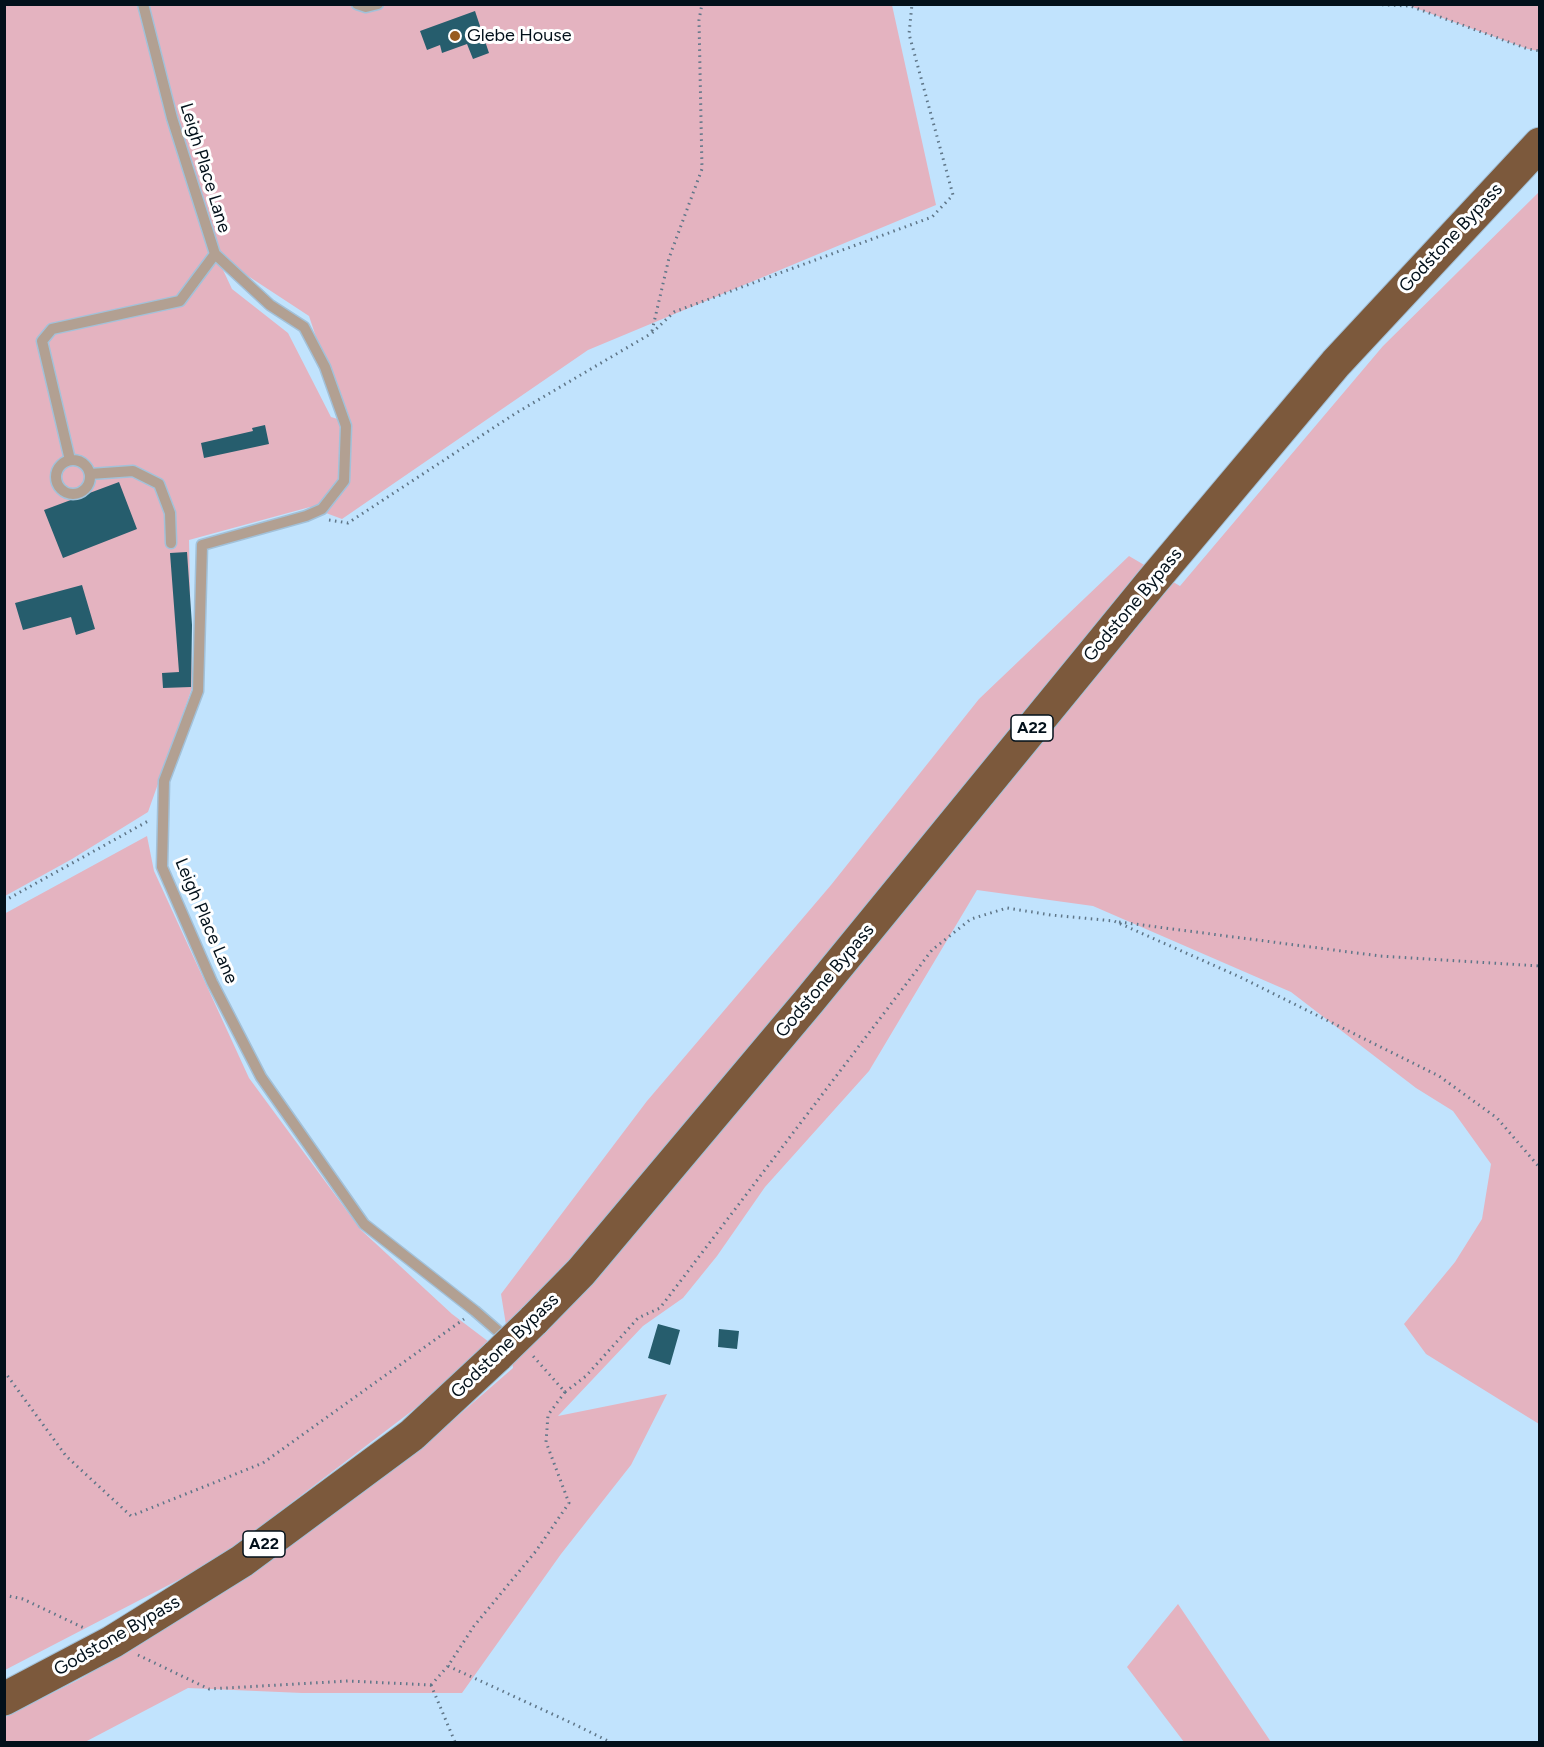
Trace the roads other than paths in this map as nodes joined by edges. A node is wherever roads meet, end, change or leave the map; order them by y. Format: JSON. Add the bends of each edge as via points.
{"nodes":[{"id":1,"x":143,"y":4,"type":"edge"},
{"id":2,"x":357,"y":4,"type":"edge"},
{"id":3,"x":378,"y":4,"type":"edge"},
{"id":4,"x":1539,"y":144,"type":"edge"},
{"id":5,"x":215,"y":254,"type":"junction"},
{"id":6,"x":70,"y":460,"type":"junction"},
{"id":7,"x":90,"y":474,"type":"junction"},
{"id":8,"x":171,"y":543,"type":"dead end"},
{"id":9,"x":498,"y":1343,"type":"junction"},
{"id":10,"x":4,"y":1699,"type":"edge"}],
"edges":[{"from":1,"to":5,"type":"lane","name":"Leigh Place Lane","via":[[172,118]]},
{"from":2,"to":3,"type":"lane"},
{"from":4,"to":9,"type":"highway","name":"Godstone Bypass","number":"A22","bridge":true,"via":[[1336,363],[580,1272],[533,1321]]},
{"from":5,"to":6,"type":"lane","via":[[180,301],[52,329],[42,341]]},
{"from":5,"to":9,"type":"lane","name":"Leigh Place Lane","via":[[270,305],[304,327],[325,368],[346,426],[344,481],[322,509],[202,545],[198,691],[164,781],[162,867],[212,982],[261,1077],[364,1224],[475,1311]]},
{"from":6,"to":7,"type":"lane","via":[[82,462]]},
{"from":6,"to":7,"type":"lane","via":[[60,464],[56,472],[61,489],[79,493],[87,486]]},
{"from":7,"to":8,"type":"lane","via":[[133,471],[159,484],[170,513]]},
{"from":9,"to":10,"type":"highway","name":"Godstone Bypass","number":"A22","via":[[402,1442],[242,1561],[112,1642]]}]}
